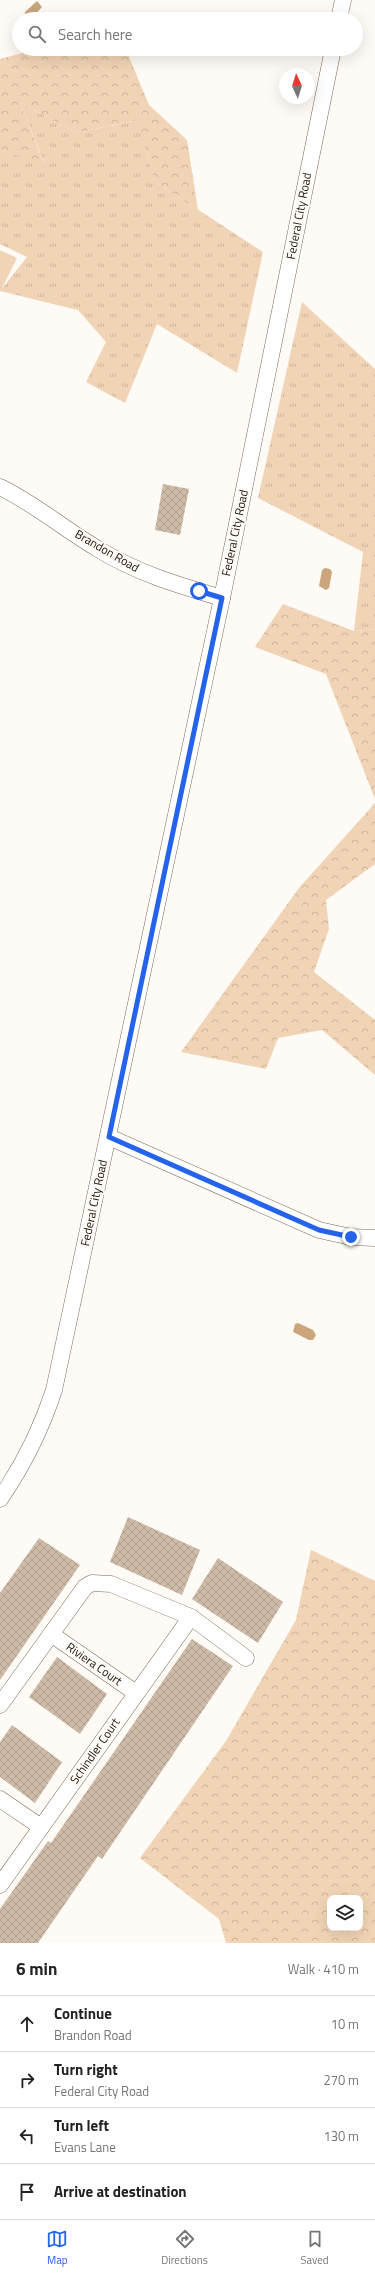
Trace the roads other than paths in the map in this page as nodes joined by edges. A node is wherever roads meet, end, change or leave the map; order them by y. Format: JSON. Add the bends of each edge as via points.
{"nodes":[{"id":1,"x":343,"y":0,"type":"edge"},
{"id":2,"x":340,"y":12,"type":"edge"},
{"id":3,"x":332,"y":56,"type":"edge"},
{"id":4,"x":0,"y":487,"type":"edge"},
{"id":5,"x":222,"y":598,"type":"junction"},
{"id":6,"x":109,"y":1137,"type":"junction"},
{"id":7,"x":375,"y":1238,"type":"edge"},
{"id":8,"x":0,"y":1499,"type":"edge"},
{"id":9,"x":190,"y":1616,"type":"junction"},
{"id":10,"x":52,"y":1634,"type":"junction"},
{"id":11,"x":246,"y":1658,"type":"dead end"},
{"id":12,"x":136,"y":1693,"type":"junction"},
{"id":13,"x":0,"y":1705,"type":"edge"},
{"id":14,"x":0,"y":1799,"type":"edge"},
{"id":15,"x":41,"y":1827,"type":"junction"},
{"id":16,"x":0,"y":1885,"type":"edge"}],
"edges":[{"from":1,"to":2,"type":"street"},
{"from":3,"to":5,"type":"street","name":"Federal City Road"},
{"from":4,"to":5,"type":"street","name":"Brandon Road","via":[[43,511],[128,566],[160,580]]},
{"from":5,"to":6,"type":"street","name":"Federal City Road"},
{"from":6,"to":7,"type":"street","via":[[319,1230],[351,1237]]},
{"from":6,"to":8,"type":"street","name":"Federal City Road","via":[[54,1390],[36,1439],[22,1467]]},
{"from":9,"to":10,"type":"street","via":[[111,1584],[92,1582],[85,1587]]},
{"from":9,"to":11,"type":"street"},
{"from":9,"to":12,"type":"street","name":"Schindler Court"},
{"from":10,"to":12,"type":"street","name":"Riviera Court"},
{"from":10,"to":13,"type":"street"},
{"from":12,"to":15,"type":"street","name":"Schindler Court"},
{"from":14,"to":15,"type":"street"},
{"from":15,"to":16,"type":"street","name":"Schindler Court"}]}
